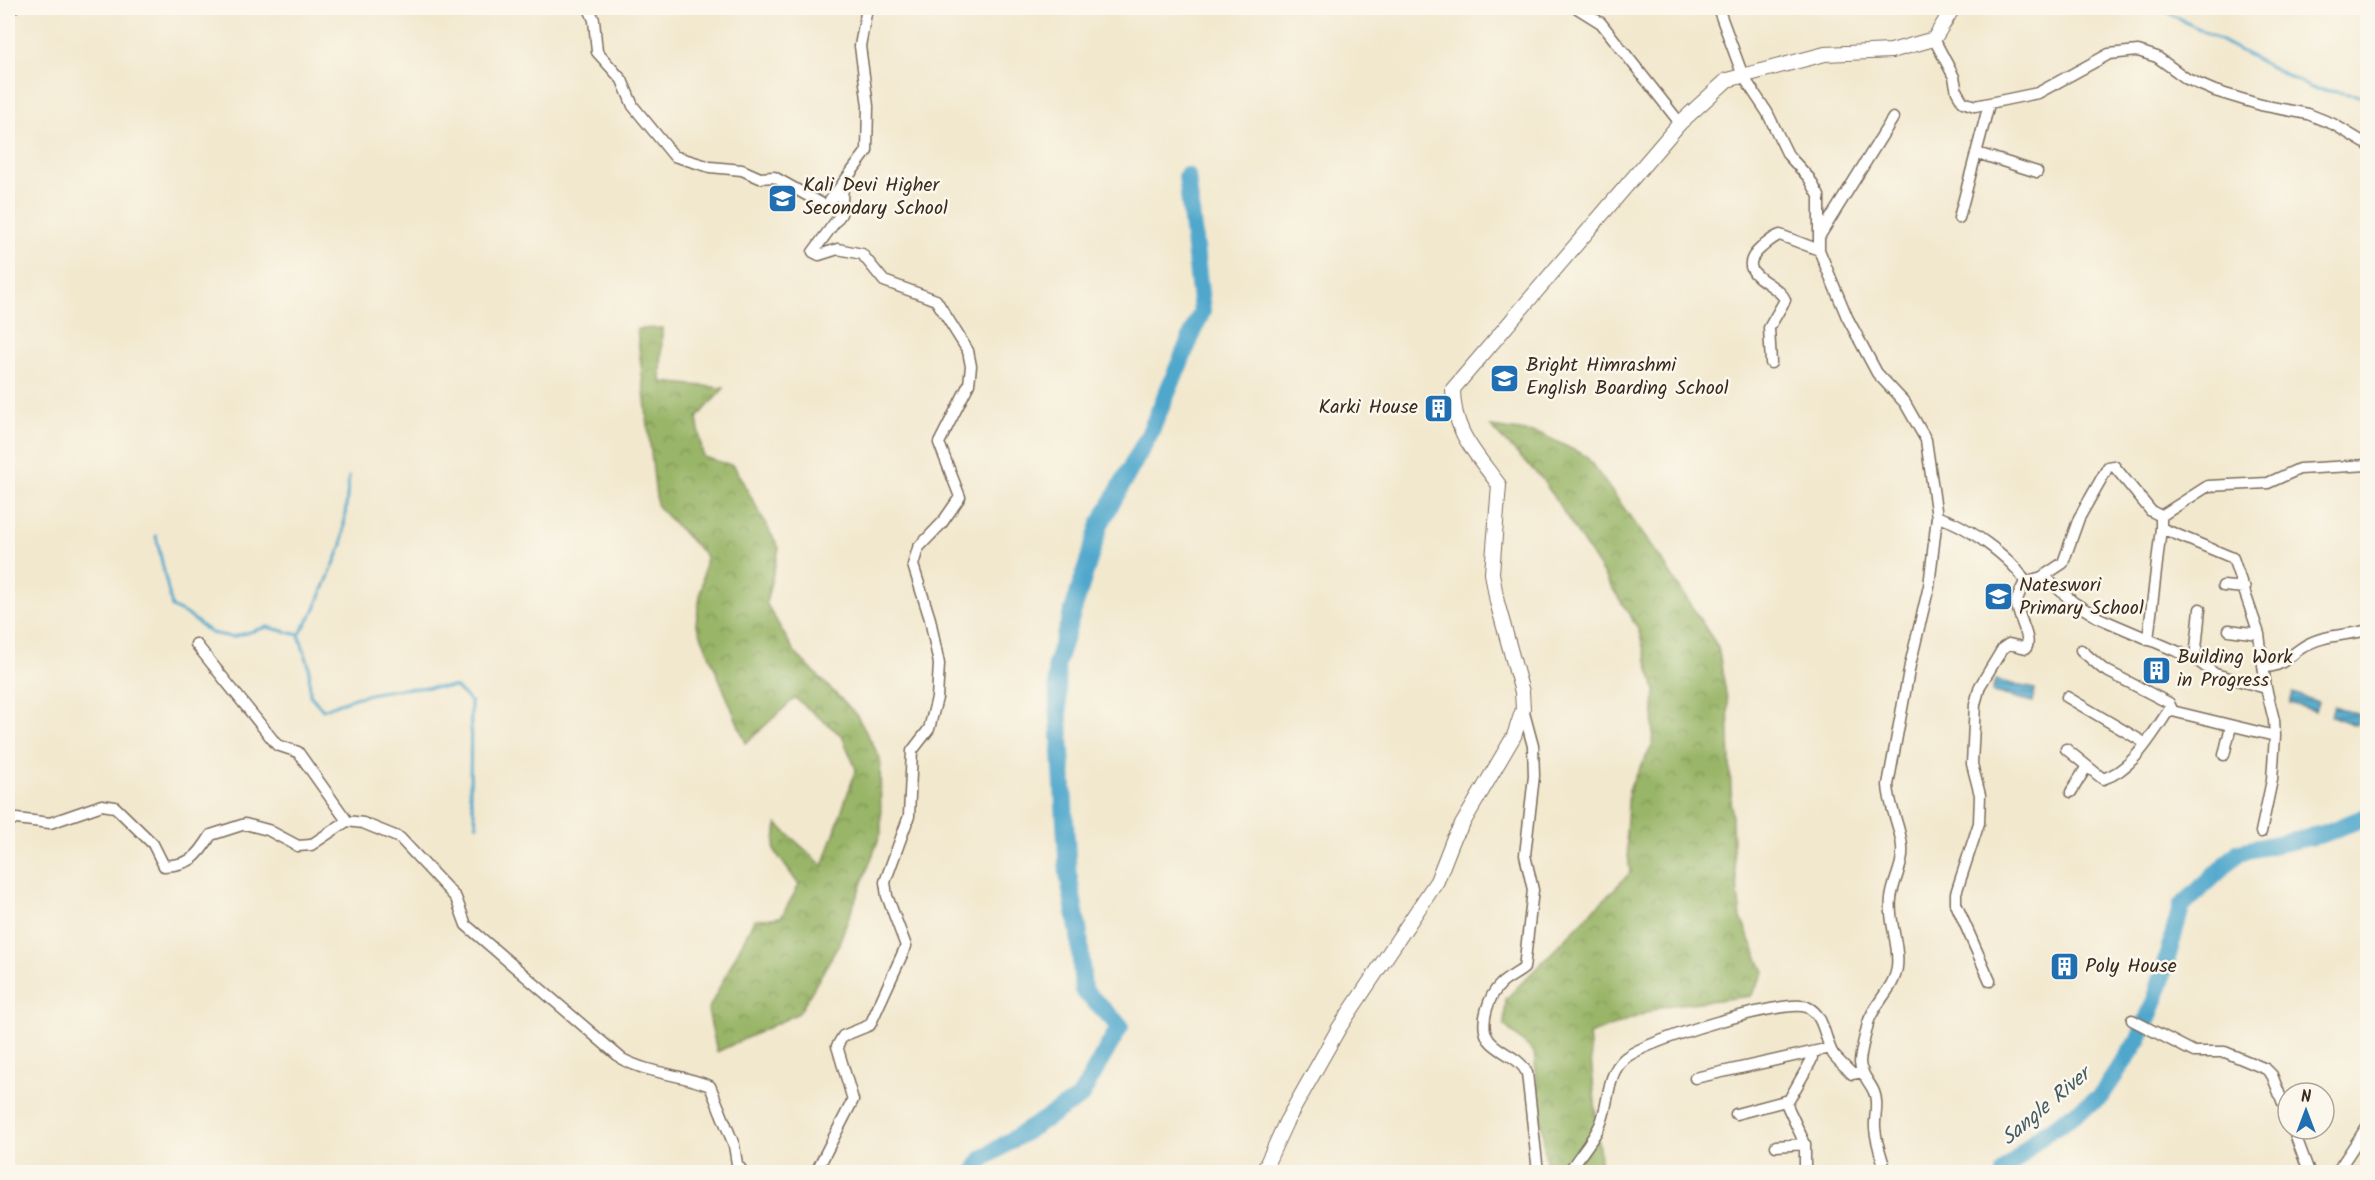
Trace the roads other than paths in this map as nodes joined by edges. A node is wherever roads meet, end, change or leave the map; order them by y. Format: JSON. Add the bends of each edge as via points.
{"nodes":[{"id":1,"x":13,"y":8,"type":"edge"},
{"id":2,"x":589,"y":8,"type":"edge"},
{"id":3,"x":867,"y":8,"type":"edge"},
{"id":4,"x":1577,"y":8,"type":"edge"},
{"id":5,"x":1718,"y":8,"type":"edge"},
{"id":6,"x":1953,"y":8,"type":"edge"},
{"id":7,"x":8,"y":9,"type":"edge"},
{"id":8,"x":1934,"y":39,"type":"junction"},
{"id":9,"x":1743,"y":76,"type":"junction"},
{"id":10,"x":1989,"y":104,"type":"junction"},
{"id":11,"x":1893,"y":118,"type":"dead end"},
{"id":12,"x":1680,"y":123,"type":"junction"},
{"id":13,"x":2367,"y":146,"type":"edge"},
{"id":14,"x":1977,"y":153,"type":"junction"},
{"id":15,"x":2037,"y":172,"type":"dead end"},
{"id":16,"x":843,"y":186,"type":"junction"},
{"id":17,"x":1959,"y":218,"type":"dead end"},
{"id":18,"x":1818,"y":245,"type":"junction"},
{"id":19,"x":1771,"y":363,"type":"dead end"},
{"id":20,"x":2367,"y":465,"type":"edge"},
{"id":21,"x":2161,"y":516,"type":"junction"},
{"id":22,"x":1938,"y":517,"type":"junction"},
{"id":23,"x":2161,"y":528,"type":"junction"},
{"id":24,"x":2044,"y":576,"type":"junction"},
{"id":25,"x":2025,"y":582,"type":"junction"},
{"id":26,"x":2223,"y":586,"type":"dead end"},
{"id":27,"x":2245,"y":588,"type":"junction"},
{"id":28,"x":2200,"y":609,"type":"dead end"},
{"id":29,"x":2229,"y":630,"type":"dead end"},
{"id":30,"x":2367,"y":630,"type":"edge"},
{"id":31,"x":2259,"y":634,"type":"junction"},
{"id":32,"x":2148,"y":640,"type":"junction"},
{"id":33,"x":196,"y":644,"type":"dead end"},
{"id":34,"x":2081,"y":650,"type":"dead end"},
{"id":35,"x":2195,"y":660,"type":"junction"},
{"id":36,"x":2264,"y":667,"type":"junction"},
{"id":37,"x":2265,"y":688,"type":"junction"},
{"id":38,"x":2067,"y":697,"type":"dead end"},
{"id":39,"x":2171,"y":707,"type":"junction"},
{"id":40,"x":1523,"y":709,"type":"junction"},
{"id":41,"x":2230,"y":726,"type":"junction"},
{"id":42,"x":2275,"y":736,"type":"junction"},
{"id":43,"x":2145,"y":743,"type":"junction"},
{"id":44,"x":2066,"y":749,"type":"dead end"},
{"id":45,"x":2224,"y":755,"type":"dead end"},
{"id":46,"x":2087,"y":766,"type":"junction"},
{"id":47,"x":2071,"y":792,"type":"dead end"},
{"id":48,"x":8,"y":818,"type":"edge"},
{"id":49,"x":347,"y":821,"type":"junction"},
{"id":50,"x":2261,"y":832,"type":"dead end"},
{"id":51,"x":1990,"y":981,"type":"dead end"},
{"id":52,"x":2135,"y":1022,"type":"dead end"},
{"id":53,"x":1830,"y":1048,"type":"junction"},
{"id":54,"x":1813,"y":1053,"type":"junction"},
{"id":55,"x":1863,"y":1072,"type":"junction"},
{"id":56,"x":1695,"y":1078,"type":"dead end"},
{"id":57,"x":2276,"y":1085,"type":"edge"},
{"id":58,"x":1785,"y":1101,"type":"junction"},
{"id":59,"x":1736,"y":1114,"type":"dead end"},
{"id":60,"x":2367,"y":1125,"type":"edge"},
{"id":61,"x":2297,"y":1141,"type":"edge"},
{"id":62,"x":1805,"y":1144,"type":"junction"},
{"id":63,"x":1776,"y":1146,"type":"dead end"},
{"id":64,"x":737,"y":1170,"type":"edge"},
{"id":65,"x":816,"y":1173,"type":"edge"},
{"id":66,"x":1263,"y":1173,"type":"edge"},
{"id":67,"x":1538,"y":1173,"type":"edge"},
{"id":68,"x":1569,"y":1173,"type":"edge"},
{"id":69,"x":1805,"y":1173,"type":"edge"},
{"id":70,"x":1886,"y":1173,"type":"edge"},
{"id":71,"x":2309,"y":1173,"type":"edge"},
{"id":72,"x":2337,"y":1173,"type":"edge"}],
"edges":[{"from":1,"to":7,"type":"street"},
{"from":2,"to":16,"type":"street","via":[[597,52],[622,80],[633,106],[674,156],[710,167],[742,170],[759,178],[774,177],[826,206]]},
{"from":3,"to":16,"type":"street","via":[[860,46],[868,106],[867,151]]},
{"from":4,"to":12,"type":"street","via":[[1601,23]]},
{"from":5,"to":9,"type":"street"},
{"from":6,"to":8,"type":"street"},
{"from":8,"to":9,"type":"street","via":[[1891,51],[1825,54]]},
{"from":8,"to":10,"type":"street","via":[[1963,102],[1975,106]]},
{"from":9,"to":12,"type":"street","via":[[1727,80]]},
{"from":9,"to":18,"type":"street","via":[[1767,112],[1788,155],[1819,196]]},
{"from":10,"to":13,"type":"street","via":[[2038,93],[2109,54],[2138,51],[2157,57],[2187,79],[2215,91],[2308,114],[2333,124]]},
{"from":10,"to":14,"type":"street"},
{"from":11,"to":18,"type":"street"},
{"from":12,"to":40,"type":"street","via":[[1453,389],[1453,411],[1465,439],[1499,485],[1492,573]]},
{"from":14,"to":15,"type":"street"},
{"from":14,"to":17,"type":"street"},
{"from":16,"to":65,"type":"street","via":[[840,214],[813,252],[819,255],[838,249],[862,254],[884,281],[936,300],[968,351],[971,366],[969,384],[939,443],[960,496],[918,548],[913,565],[939,664],[937,698],[929,729],[912,751],[909,816],[885,882],[906,946],[870,1025],[843,1036],[837,1046],[853,1100]]},
{"from":18,"to":19,"type":"street","via":[[1780,235],[1751,261],[1751,267],[1767,286],[1780,291],[1785,300],[1769,328]]},
{"from":18,"to":22,"type":"street","via":[[1847,317],[1877,373],[1905,403],[1926,440]]},
{"from":20,"to":21,"type":"street","via":[[2299,469],[2268,483],[2208,486]]},
{"from":21,"to":23,"type":"street"},
{"from":21,"to":24,"type":"street","via":[[2151,511],[2114,466],[2108,467],[2079,518],[2063,563]]},
{"from":22,"to":25,"type":"street","via":[[1958,523],[2001,556]]},
{"from":22,"to":55,"type":"street","via":[[1929,586],[1888,785],[1888,800],[1902,848],[1902,865],[1892,888],[1890,909],[1897,970],[1871,1014],[1860,1063]]},
{"from":23,"to":27,"type":"street","via":[[2233,558]]},
{"from":23,"to":32,"type":"street"},
{"from":24,"to":25,"type":"street"},
{"from":24,"to":32,"type":"street","via":[[2098,618]]},
{"from":25,"to":51,"type":"street","via":[[2017,599],[2029,645],[2026,648],[2009,644],[2003,648],[1980,686],[1975,704],[1972,764],[1980,795],[1979,823],[1956,893],[1956,904]]},
{"from":26,"to":27,"type":"street"},
{"from":27,"to":31,"type":"street"},
{"from":28,"to":35,"type":"street"},
{"from":29,"to":31,"type":"street"},
{"from":30,"to":36,"type":"street","via":[[2317,640],[2275,667]]},
{"from":31,"to":36,"type":"street"},
{"from":32,"to":35,"type":"street"},
{"from":33,"to":49,"type":"street","via":[[278,745],[298,752]]},
{"from":34,"to":39,"type":"street","via":[[2103,669]]},
{"from":35,"to":37,"type":"street","via":[[2215,674]]},
{"from":36,"to":37,"type":"street"},
{"from":37,"to":42,"type":"street"},
{"from":38,"to":43,"type":"street"},
{"from":39,"to":41,"type":"street","via":[[2172,711]]},
{"from":39,"to":43,"type":"street"},
{"from":40,"to":66,"type":"street","via":[[1514,736],[1453,840],[1437,881],[1339,1028],[1286,1122]]},
{"from":40,"to":67,"type":"street","via":[[1533,746],[1534,776],[1525,855],[1533,890],[1531,920],[1524,968],[1501,984],[1486,1013],[1485,1028],[1489,1039],[1522,1063],[1527,1073]]},
{"from":41,"to":42,"type":"street"},
{"from":41,"to":45,"type":"street"},
{"from":42,"to":50,"type":"street","via":[[2272,780]]},
{"from":43,"to":46,"type":"street","via":[[2111,777],[2103,779]]},
{"from":44,"to":46,"type":"street"},
{"from":46,"to":47,"type":"street"},
{"from":48,"to":49,"type":"street","via":[[50,823],[102,805],[115,807],[153,844],[164,866],[183,865],[200,854],[211,835],[245,824],[268,830],[298,846],[311,845]]},
{"from":49,"to":64,"type":"street","via":[[400,838],[456,898],[466,925],[622,1059],[643,1070],[710,1086],[734,1144]]},
{"from":52,"to":57,"type":"street","via":[[2194,1052],[2225,1052],[2266,1069]]},
{"from":53,"to":54,"type":"street"},
{"from":53,"to":55,"type":"street","via":[[1852,1074]]},
{"from":53,"to":68,"type":"street","via":[[1816,1016],[1808,1008],[1793,1005],[1660,1040],[1623,1060],[1614,1075],[1599,1128]]},
{"from":54,"to":56,"type":"street"},
{"from":54,"to":58,"type":"street","via":[[1790,1100]]},
{"from":55,"to":70,"type":"street","via":[[1874,1093],[1875,1127]]},
{"from":58,"to":59,"type":"street"},
{"from":58,"to":62,"type":"street"},
{"from":60,"to":72,"type":"street"},
{"from":61,"to":71,"type":"street"},
{"from":62,"to":63,"type":"street"},
{"from":62,"to":69,"type":"street"}]}
